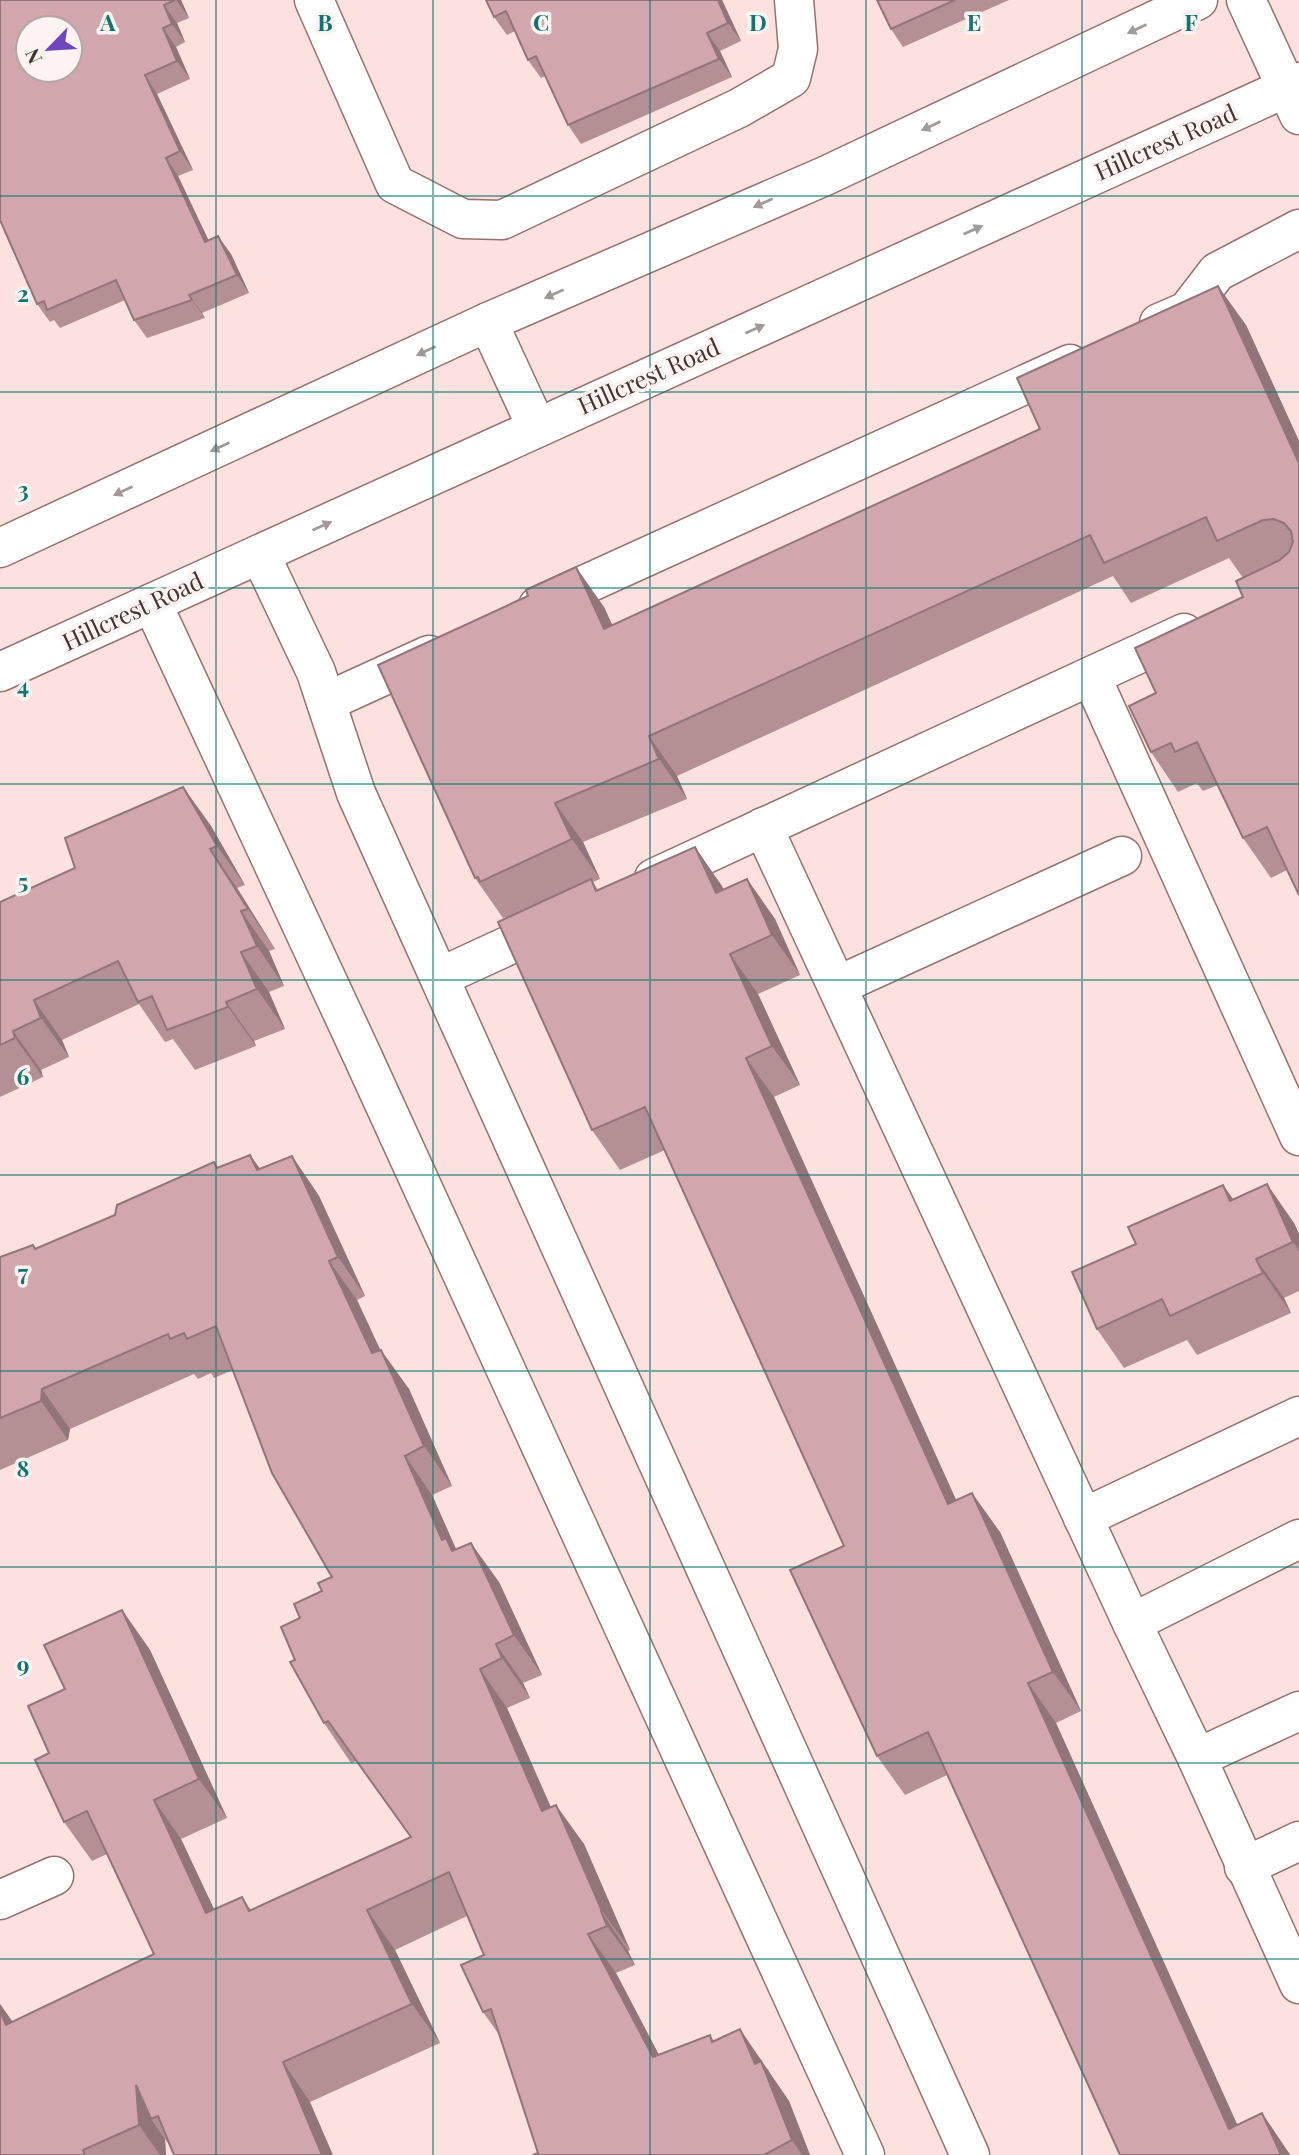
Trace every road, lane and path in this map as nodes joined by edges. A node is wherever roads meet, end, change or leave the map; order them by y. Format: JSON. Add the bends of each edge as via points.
{"nodes":[{"id":1,"x":314,"y":0,"type":"edge"},
{"id":2,"x":794,"y":0,"type":"edge"},
{"id":3,"x":1198,"y":0,"type":"edge"},
{"id":4,"x":1245,"y":0,"type":"edge"},
{"id":5,"x":1295,"y":95,"type":"edge"},
{"id":6,"x":1299,"y":229,"type":"edge"},
{"id":7,"x":488,"y":322,"type":"junction"},
{"id":8,"x":537,"y":428,"type":"junction"},
{"id":9,"x":0,"y":548,"type":"edge"},
{"id":10,"x":260,"y":554,"type":"junction"},
{"id":11,"x":152,"y":603,"type":"junction"},
{"id":12,"x":1213,"y":620,"type":"edge"},
{"id":13,"x":503,"y":622,"type":"edge"},
{"id":14,"x":465,"y":639,"type":"edge"},
{"id":15,"x":0,"y":672,"type":"edge"},
{"id":16,"x":1091,"y":676,"type":"junction"},
{"id":17,"x":326,"y":702,"type":"junction"},
{"id":18,"x":763,"y":827,"type":"junction"},
{"id":19,"x":1122,"y":856,"type":"dead end"},
{"id":20,"x":626,"y":891,"type":"edge"},
{"id":21,"x":589,"y":908,"type":"edge"},
{"id":22,"x":440,"y":977,"type":"junction"},
{"id":23,"x":837,"y":986,"type":"junction"},
{"id":24,"x":1299,"y":1136,"type":"edge"},
{"id":25,"x":1299,"y":1416,"type":"edge"},
{"id":26,"x":1083,"y":1518,"type":"junction"},
{"id":27,"x":1299,"y":1539,"type":"edge"},
{"id":28,"x":1132,"y":1623,"type":"junction"},
{"id":29,"x":1299,"y":1710,"type":"edge"},
{"id":30,"x":1197,"y":1758,"type":"junction"},
{"id":31,"x":1299,"y":1841,"type":"edge"},
{"id":32,"x":1244,"y":1867,"type":"junction"},
{"id":33,"x":54,"y":1876,"type":"dead end"},
{"id":34,"x":0,"y":1900,"type":"edge"},
{"id":35,"x":1299,"y":1984,"type":"edge"},
{"id":36,"x":865,"y":2155,"type":"edge"},
{"id":37,"x":971,"y":2155,"type":"edge"}],
"edges":[{"from":1,"to":2,"type":"main road","via":[[395,184],[463,219],[502,220],[739,108],[791,78],[798,49]]},
{"from":3,"to":7,"type":"main road","one_way":true,"via":[[825,176]]},
{"from":4,"to":5,"type":"main road"},
{"from":8,"to":5,"type":"main road","name":"Hillcrest Road","one_way":true},
{"from":6,"to":13,"type":"main road","via":[[1217,272],[1187,311]]},
{"from":7,"to":8,"type":"main road"},
{"from":7,"to":9,"type":"main road","one_way":true},
{"from":10,"to":8,"type":"main road","name":"Hillcrest Road","one_way":true},
{"from":10,"to":11,"type":"main road","name":"Hillcrest Road"},
{"from":10,"to":17,"type":"main road"},
{"from":11,"to":15,"type":"main road","name":"Hillcrest Road"},
{"from":11,"to":36,"type":"main road"},
{"from":12,"to":16,"type":"main road"},
{"from":14,"to":17,"type":"main road"},
{"from":16,"to":18,"type":"main road"},
{"from":16,"to":24,"type":"main road"},
{"from":17,"to":22,"type":"main road","via":[[356,793]]},
{"from":18,"to":20,"type":"main road"},
{"from":18,"to":23,"type":"main road"},
{"from":19,"to":23,"type":"main road"},
{"from":21,"to":22,"type":"main road"},
{"from":22,"to":37,"type":"main road"},
{"from":23,"to":26,"type":"main road"},
{"from":25,"to":26,"type":"main road"},
{"from":26,"to":28,"type":"main road"},
{"from":27,"to":28,"type":"main road"},
{"from":28,"to":30,"type":"main road"},
{"from":29,"to":30,"type":"main road"},
{"from":30,"to":32,"type":"main road"},
{"from":31,"to":32,"type":"main road"},
{"from":32,"to":35,"type":"main road"},
{"from":33,"to":34,"type":"main road"}]}
